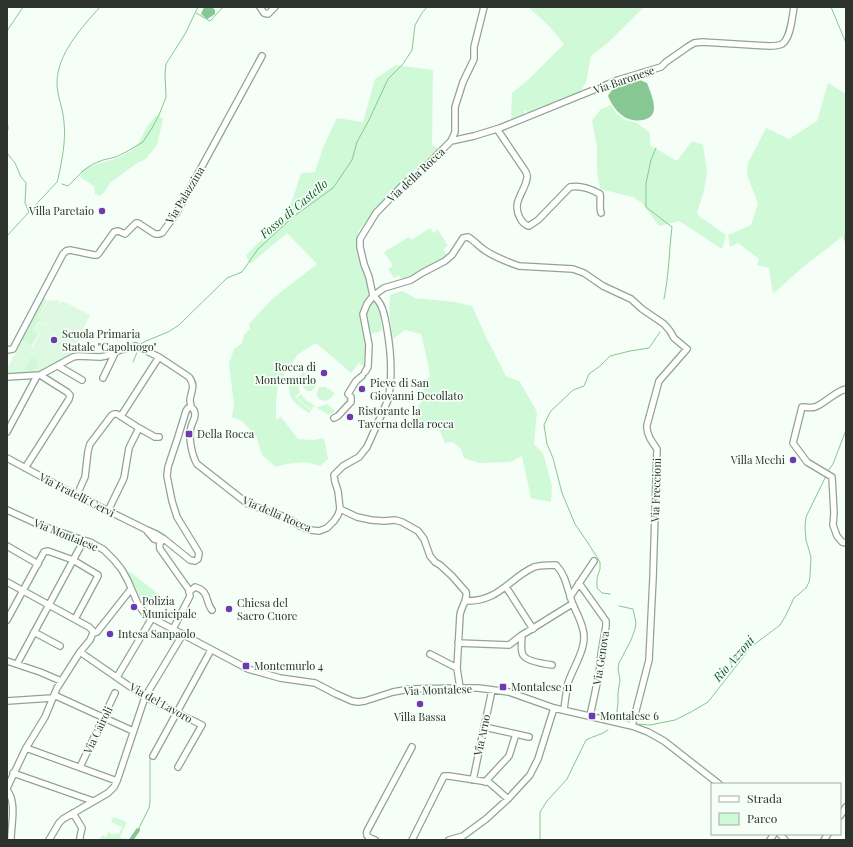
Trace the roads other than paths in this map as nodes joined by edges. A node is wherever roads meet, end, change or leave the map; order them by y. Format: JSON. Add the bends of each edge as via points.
{"nodes":[{"id":1,"x":260,"y":7,"type":"edge"},
{"id":2,"x":275,"y":7,"type":"edge"},
{"id":3,"x":484,"y":7,"type":"edge"},
{"id":4,"x":794,"y":7,"type":"edge"},
{"id":5,"x":262,"y":56,"type":"dead end"},
{"id":6,"x":497,"y":129,"type":"junction"},
{"id":7,"x":451,"y":141,"type":"junction"},
{"id":8,"x":601,"y":214,"type":"dead end"},
{"id":9,"x":373,"y":296,"type":"junction"},
{"id":10,"x":7,"y":350,"type":"edge"},
{"id":11,"x":115,"y":353,"type":"junction"},
{"id":12,"x":159,"y":357,"type":"junction"},
{"id":13,"x":58,"y":366,"type":"junction"},
{"id":14,"x":39,"y":375,"type":"junction"},
{"id":15,"x":7,"y":377,"type":"edge"},
{"id":16,"x":103,"y":378,"type":"dead end"},
{"id":17,"x":82,"y":380,"type":"dead end"},
{"id":18,"x":846,"y":389,"type":"edge"},
{"id":19,"x":191,"y":407,"type":"junction"},
{"id":20,"x":121,"y":416,"type":"junction"},
{"id":21,"x":334,"y":418,"type":"dead end"},
{"id":22,"x":139,"y":428,"type":"junction"},
{"id":23,"x":7,"y":432,"type":"edge"},
{"id":24,"x":159,"y":437,"type":"dead end"},
{"id":25,"x":7,"y":458,"type":"edge"},
{"id":26,"x":25,"y":468,"type":"junction"},
{"id":27,"x":77,"y":496,"type":"junction"},
{"id":28,"x":340,"y":509,"type":"junction"},
{"id":29,"x":7,"y":510,"type":"edge"},
{"id":30,"x":108,"y":511,"type":"junction"},
{"id":31,"x":84,"y":540,"type":"junction"},
{"id":32,"x":163,"y":540,"type":"junction"},
{"id":33,"x":846,"y":543,"type":"edge"},
{"id":34,"x":7,"y":546,"type":"edge"},
{"id":35,"x":72,"y":560,"type":"junction"},
{"id":36,"x":594,"y":561,"type":"dead end"},
{"id":37,"x":38,"y":564,"type":"junction"},
{"id":38,"x":7,"y":582,"type":"edge"},
{"id":39,"x":580,"y":583,"type":"junction"},
{"id":40,"x":506,"y":587,"type":"junction"},
{"id":41,"x":131,"y":589,"type":"junction"},
{"id":42,"x":22,"y":591,"type":"junction"},
{"id":43,"x":189,"y":592,"type":"junction"},
{"id":44,"x":570,"y":596,"type":"junction"},
{"id":45,"x":465,"y":602,"type":"junction"},
{"id":46,"x":572,"y":604,"type":"junction"},
{"id":47,"x":48,"y":605,"type":"junction"},
{"id":48,"x":212,"y":610,"type":"dead end"},
{"id":49,"x":152,"y":618,"type":"junction"},
{"id":50,"x":75,"y":619,"type":"junction"},
{"id":51,"x":7,"y":620,"type":"edge"},
{"id":52,"x":533,"y":628,"type":"junction"},
{"id":53,"x":173,"y":629,"type":"junction"},
{"id":54,"x":34,"y":632,"type":"junction"},
{"id":55,"x":93,"y":633,"type":"junction"},
{"id":56,"x":182,"y":634,"type":"junction"},
{"id":57,"x":522,"y":635,"type":"junction"},
{"id":58,"x":458,"y":643,"type":"junction"},
{"id":59,"x":60,"y":646,"type":"dead end"},
{"id":60,"x":211,"y":650,"type":"junction"},
{"id":61,"x":80,"y":652,"type":"junction"},
{"id":62,"x":430,"y":654,"type":"dead end"},
{"id":63,"x":7,"y":661,"type":"edge"},
{"id":64,"x":17,"y":664,"type":"junction"},
{"id":65,"x":552,"y":665,"type":"dead end"},
{"id":66,"x":457,"y":668,"type":"junction"},
{"id":67,"x":117,"y":677,"type":"junction"},
{"id":68,"x":61,"y":681,"type":"junction"},
{"id":69,"x":460,"y":688,"type":"junction"},
{"id":70,"x":492,"y":690,"type":"junction"},
{"id":71,"x":115,"y":693,"type":"dead end"},
{"id":72,"x":53,"y":696,"type":"junction"},
{"id":73,"x":145,"y":697,"type":"junction"},
{"id":74,"x":7,"y":701,"type":"edge"},
{"id":75,"x":554,"y":708,"type":"junction"},
{"id":76,"x":564,"y":710,"type":"junction"},
{"id":77,"x":177,"y":712,"type":"junction"},
{"id":78,"x":590,"y":716,"type":"junction"},
{"id":79,"x":104,"y":718,"type":"junction"},
{"id":80,"x":632,"y":726,"type":"junction"},
{"id":81,"x":484,"y":727,"type":"junction"},
{"id":82,"x":133,"y":731,"type":"junction"},
{"id":83,"x":516,"y":734,"type":"junction"},
{"id":84,"x":528,"y":737,"type":"dead end"},
{"id":85,"x":412,"y":747,"type":"dead end"},
{"id":86,"x":26,"y":748,"type":"junction"},
{"id":87,"x":153,"y":756,"type":"dead end"},
{"id":88,"x":80,"y":767,"type":"junction"},
{"id":89,"x":178,"y":767,"type":"dead end"},
{"id":90,"x":14,"y":773,"type":"junction"},
{"id":91,"x":117,"y":780,"type":"junction"},
{"id":92,"x":473,"y":780,"type":"junction"},
{"id":93,"x":485,"y":782,"type":"junction"},
{"id":94,"x":718,"y":783,"type":"edge"},
{"id":95,"x":7,"y":789,"type":"edge"},
{"id":96,"x":508,"y":799,"type":"junction"},
{"id":97,"x":93,"y":801,"type":"junction"},
{"id":98,"x":73,"y":813,"type":"junction"},
{"id":99,"x":11,"y":840,"type":"edge"},
{"id":100,"x":49,"y":840,"type":"edge"},
{"id":101,"x":80,"y":840,"type":"edge"},
{"id":102,"x":375,"y":840,"type":"edge"},
{"id":103,"x":412,"y":840,"type":"edge"},
{"id":104,"x":449,"y":840,"type":"edge"}],
"edges":[{"from":1,"to":2,"type":"street","via":[[268,14]]},
{"from":3,"to":7,"type":"street","via":[[474,48],[474,59],[455,107],[455,132]]},
{"from":4,"to":6,"type":"street","name":"Via Baronese","via":[[789,33],[783,43],[769,46],[694,43],[661,67],[618,80]]},
{"from":5,"to":10,"type":"street","name":"Via Palazzina","via":[[176,214],[162,233],[155,234],[136,223],[125,234],[114,232],[97,255],[66,251],[16,345],[13,349]]},
{"from":6,"to":7,"type":"street","name":"Via Baronese"},
{"from":6,"to":8,"type":"street","via":[[528,175],[517,202],[517,212],[525,225],[529,226],[538,220],[570,187],[574,186],[585,187],[600,194]]},
{"from":7,"to":9,"type":"street","name":"Via della Rocca","via":[[417,175],[404,183],[376,213],[360,239]]},
{"from":9,"to":21,"type":"street","via":[[363,314],[369,345],[368,367],[348,394],[351,402]]},
{"from":9,"to":28,"type":"street","name":"Via della Rocca","via":[[384,311],[390,344],[389,396],[367,446],[359,457],[343,466],[334,475]]},
{"from":9,"to":80,"type":"street","name":"Via Freccioni","via":[[384,288],[411,280],[436,267],[452,256],[463,238],[468,237],[486,251],[519,266],[584,272],[603,286],[631,299],[664,324],[674,338],[687,349],[660,381],[647,424],[648,434],[657,449],[653,590],[649,660]]},
{"from":11,"to":12,"type":"street","via":[[139,347]]},
{"from":11,"to":13,"type":"street","via":[[100,357],[78,356]]},
{"from":11,"to":16,"type":"street"},
{"from":12,"to":19,"type":"street","via":[[193,381]]},
{"from":12,"to":20,"type":"street"},
{"from":13,"to":14,"type":"street"},
{"from":13,"to":17,"type":"street"},
{"from":14,"to":15,"type":"street"},
{"from":14,"to":23,"type":"street"},
{"from":14,"to":26,"type":"street","via":[[68,392],[70,397]]},
{"from":18,"to":33,"type":"street","via":[[814,408],[802,407],[793,443],[807,462],[832,476],[833,525],[837,536]]},
{"from":19,"to":28,"type":"street","name":"Via della Rocca","via":[[195,414],[190,428],[194,459],[248,504],[319,532],[334,521]]},
{"from":19,"to":32,"type":"street","via":[[186,411],[167,476],[177,517],[199,553],[198,559],[190,560]]},
{"from":20,"to":22,"type":"street"},
{"from":20,"to":27,"type":"street","via":[[114,414],[90,444],[85,477]]},
{"from":22,"to":24,"type":"street"},
{"from":22,"to":30,"type":"street","via":[[129,448],[124,478]]},
{"from":25,"to":26,"type":"street","name":"Via Fratelli Cervi"},
{"from":26,"to":27,"type":"street","name":"Via Fratelli Cervi"},
{"from":27,"to":30,"type":"street","name":"Via Fratelli Cervi"},
{"from":28,"to":45,"type":"street","via":[[371,520],[395,520],[418,531],[430,556],[466,592]]},
{"from":29,"to":31,"type":"street","name":"Via Montalese"},
{"from":30,"to":32,"type":"street","name":"Via Fratelli Cervi","via":[[147,530],[154,539]]},
{"from":31,"to":35,"type":"street"},
{"from":31,"to":41,"type":"street","name":"Via Montalese","via":[[100,547],[114,560]]},
{"from":32,"to":43,"type":"street","via":[[159,544],[160,549]]},
{"from":34,"to":37,"type":"street"},
{"from":35,"to":37,"type":"street","via":[[48,551],[44,552]]},
{"from":35,"to":47,"type":"street"},
{"from":35,"to":50,"type":"street","via":[[98,575]]},
{"from":36,"to":39,"type":"street"},
{"from":37,"to":42,"type":"street"},
{"from":38,"to":42,"type":"street"},
{"from":39,"to":44,"type":"street"},
{"from":39,"to":78,"type":"street","name":"Via Genova","via":[[606,621]]},
{"from":40,"to":44,"type":"street","via":[[535,567],[556,565],[564,576]]},
{"from":40,"to":45,"type":"street","via":[[483,600]]},
{"from":40,"to":52,"type":"street"},
{"from":41,"to":49,"type":"street","name":"Via Montalese","via":[[145,614]]},
{"from":41,"to":55,"type":"street"},
{"from":42,"to":47,"type":"street"},
{"from":42,"to":51,"type":"street"},
{"from":43,"to":48,"type":"street","via":[[195,587],[200,589],[207,597]]},
{"from":43,"to":53,"type":"street","via":[[190,596]]},
{"from":44,"to":46,"type":"street"},
{"from":45,"to":58,"type":"street","via":[[461,609]]},
{"from":46,"to":52,"type":"street"},
{"from":46,"to":76,"type":"street","via":[[584,635],[581,653],[568,684]]},
{"from":47,"to":50,"type":"street"},
{"from":47,"to":54,"type":"street"},
{"from":49,"to":53,"type":"street","name":"Via Montalese"},
{"from":49,"to":67,"type":"street"},
{"from":50,"to":55,"type":"street","via":[[89,627]]},
{"from":52,"to":57,"type":"street"},
{"from":53,"to":56,"type":"street","name":"Via Montalese"},
{"from":54,"to":59,"type":"street"},
{"from":54,"to":64,"type":"street"},
{"from":55,"to":61,"type":"street"},
{"from":56,"to":60,"type":"street","name":"Via Montalese"},
{"from":56,"to":73,"type":"street"},
{"from":57,"to":58,"type":"street","via":[[509,645]]},
{"from":57,"to":65,"type":"street","via":[[524,656]]},
{"from":58,"to":66,"type":"street"},
{"from":60,"to":69,"type":"street","name":"Via Montalese","via":[[248,669],[280,678],[312,682],[320,688],[358,702],[402,690]]},
{"from":60,"to":77,"type":"street"},
{"from":61,"to":67,"type":"street","name":"Via del Lavoro"},
{"from":61,"to":68,"type":"street"},
{"from":62,"to":66,"type":"street"},
{"from":63,"to":64,"type":"street"},
{"from":64,"to":68,"type":"street"},
{"from":66,"to":69,"type":"street"},
{"from":67,"to":73,"type":"street","name":"Via del Lavoro"},
{"from":68,"to":72,"type":"street"},
{"from":69,"to":70,"type":"street","name":"Via Montalese"},
{"from":70,"to":75,"type":"street","name":"Via Montalese","via":[[510,692]]},
{"from":70,"to":81,"type":"street","name":"Via Arno"},
{"from":71,"to":79,"type":"street","name":"Via Cairoli"},
{"from":72,"to":74,"type":"street"},
{"from":72,"to":79,"type":"street"},
{"from":72,"to":86,"type":"street","via":[[45,717]]},
{"from":73,"to":77,"type":"street","name":"Via del Lavoro"},
{"from":73,"to":82,"type":"street"},
{"from":75,"to":76,"type":"street","name":"Via Montalese"},
{"from":75,"to":96,"type":"street","via":[[538,759],[530,775]]},
{"from":76,"to":78,"type":"street","name":"Via Montalese"},
{"from":77,"to":87,"type":"street"},
{"from":77,"to":89,"type":"street","name":"Via del Lavoro","via":[[202,725]]},
{"from":78,"to":80,"type":"street","name":"Via Montalese"},
{"from":79,"to":82,"type":"street"},
{"from":79,"to":88,"type":"street","name":"Via Cairoli"},
{"from":80,"to":94,"type":"street","name":"Via Montalese","via":[[664,741]]},
{"from":81,"to":83,"type":"street"},
{"from":81,"to":92,"type":"street","name":"Via Arno"},
{"from":82,"to":91,"type":"street"},
{"from":83,"to":84,"type":"street"},
{"from":83,"to":93,"type":"street","via":[[509,756]]},
{"from":85,"to":102,"type":"street","via":[[366,832],[368,837]]},
{"from":86,"to":88,"type":"street"},
{"from":86,"to":90,"type":"street"},
{"from":88,"to":91,"type":"street"},
{"from":90,"to":95,"type":"street"},
{"from":90,"to":97,"type":"street"},
{"from":91,"to":97,"type":"street","via":[[110,791]]},
{"from":92,"to":93,"type":"street"},
{"from":92,"to":103,"type":"street","via":[[444,776]]},
{"from":93,"to":96,"type":"street"},
{"from":95,"to":99,"type":"street","via":[[13,803]]},
{"from":96,"to":104,"type":"street","via":[[464,836]]},
{"from":97,"to":98,"type":"street"},
{"from":98,"to":100,"type":"street","via":[[60,822]]},
{"from":98,"to":101,"type":"street","via":[[82,828]]}]}
